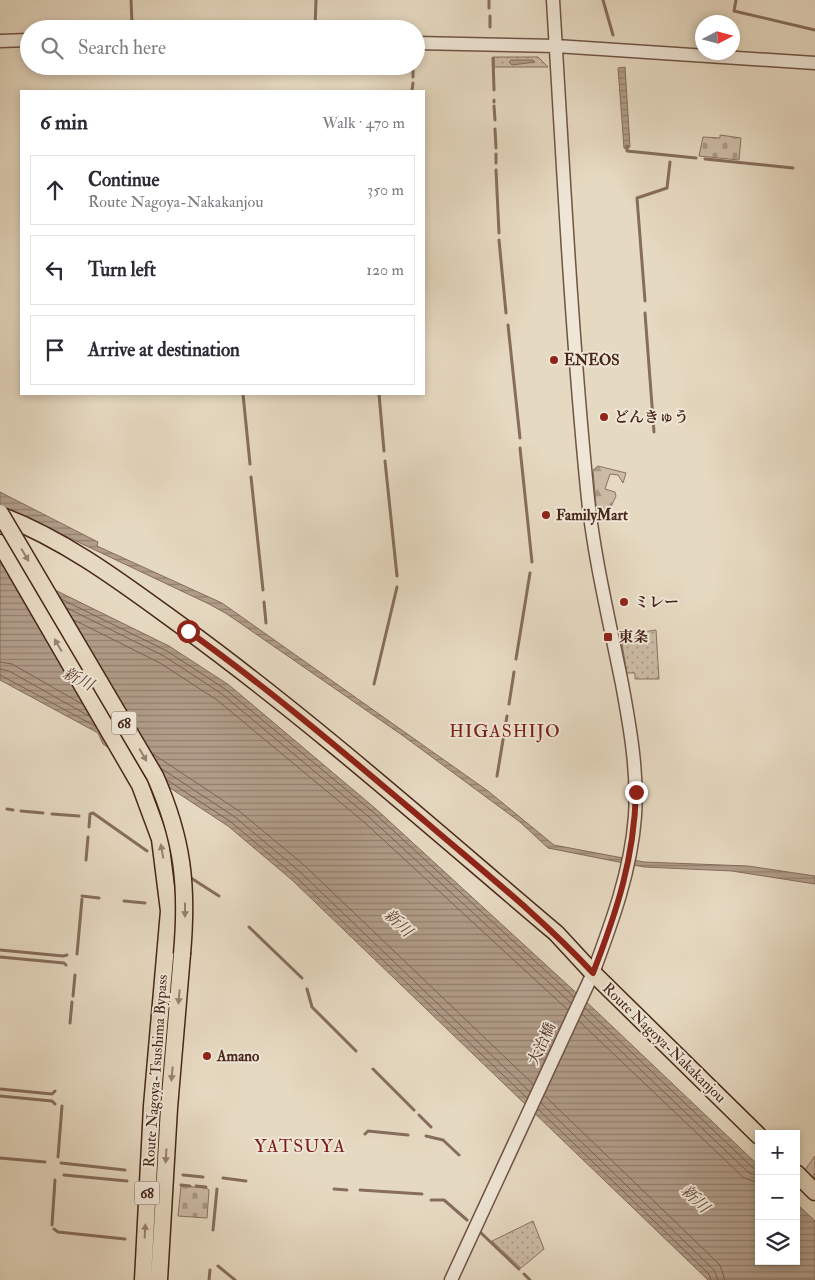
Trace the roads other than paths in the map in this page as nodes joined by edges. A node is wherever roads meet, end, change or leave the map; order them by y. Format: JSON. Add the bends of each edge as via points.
{"nodes":[{"id":1,"x":553,"y":0,"type":"edge"},
{"id":2,"x":0,"y":40,"type":"edge"},
{"id":3,"x":20,"y":40,"type":"edge"},
{"id":4,"x":425,"y":43,"type":"edge"},
{"id":5,"x":556,"y":46,"type":"junction"},
{"id":6,"x":815,"y":63,"type":"edge"},
{"id":7,"x":0,"y":514,"type":"edge"},
{"id":8,"x":0,"y":542,"type":"edge"},
{"id":9,"x":591,"y":977,"type":"junction"},
{"id":10,"x":755,"y":1132,"type":"edge"},
{"id":11,"x":798,"y":1175,"type":"edge"},
{"id":12,"x":815,"y":1192,"type":"edge"},
{"id":13,"x":143,"y":1280,"type":"edge"},
{"id":14,"x":159,"y":1280,"type":"edge"},
{"id":15,"x":451,"y":1280,"type":"edge"}],
"edges":[{"from":1,"to":5,"type":"street","name":"大治橋"},
{"from":2,"to":3,"type":"street"},
{"from":4,"to":5,"type":"street"},
{"from":5,"to":6,"type":"street"},
{"from":5,"to":9,"type":"street","name":"大治橋","via":[[588,502],[628,716],[635,772],[630,860],[610,928]]},
{"from":7,"to":9,"type":"main road","name":"Route Nagoya-Nakakanjou","via":[[95,564],[252,677],[556,933]]},
{"from":7,"to":14,"type":"main road","name":"Route Nagoya-Tsushima Bypass","number":"68","one_way":true,"bridge":true,"via":[[155,776],[177,834],[186,910]]},
{"from":13,"to":8,"type":"main road","name":"Route Nagoya-Tsushima Bypass","number":"68","one_way":true,"via":[[152,1106],[169,910],[160,839],[140,784]]},
{"from":9,"to":10,"type":"main road","name":"Route Nagoya-Nakakanjou"},
{"from":9,"to":15,"type":"street","name":"大治橋"},
{"from":11,"to":12,"type":"main road"}]}
